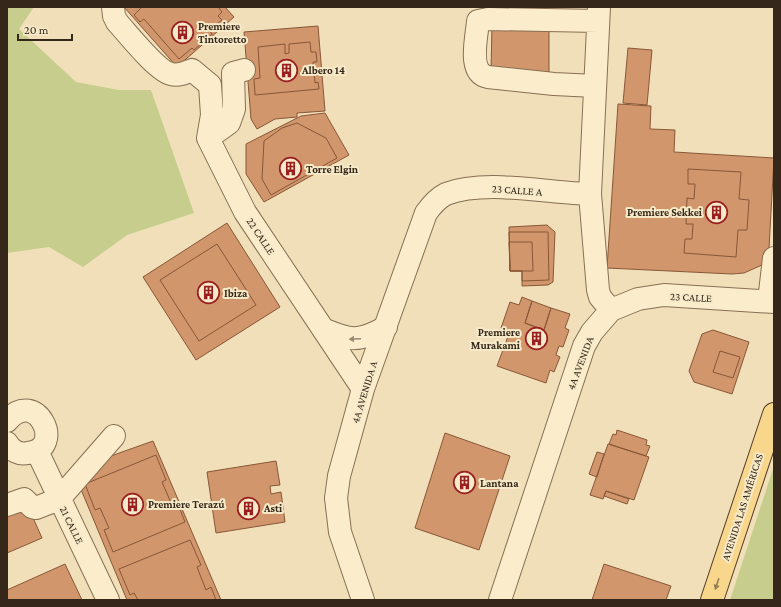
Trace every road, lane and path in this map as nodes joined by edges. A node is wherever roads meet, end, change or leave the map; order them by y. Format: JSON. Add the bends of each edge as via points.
{"nodes":[{"id":1,"x":113,"y":7,"type":"edge"},
{"id":2,"x":598,"y":14,"type":"edge"},
{"id":3,"x":244,"y":70,"type":"dead end"},
{"id":4,"x":595,"y":86,"type":"junction"},
{"id":5,"x":208,"y":138,"type":"junction"},
{"id":6,"x":590,"y":194,"type":"junction"},
{"id":7,"x":445,"y":195,"type":"joint"},
{"id":8,"x":774,"y":258,"type":"edge"},
{"id":9,"x":772,"y":302,"type":"edge"},
{"id":10,"x":611,"y":310,"type":"junction"},
{"id":11,"x":386,"y":327,"type":"junction"},
{"id":12,"x":323,"y":329,"type":"junction"},
{"id":13,"x":364,"y":389,"type":"junction"},
{"id":14,"x":774,"y":414,"type":"edge"},
{"id":15,"x":7,"y":421,"type":"edge"},
{"id":16,"x":114,"y":436,"type":"dead end"},
{"id":17,"x":7,"y":443,"type":"edge"},
{"id":18,"x":37,"y":451,"type":"junction"},
{"id":19,"x":59,"y":499,"type":"junction"},
{"id":20,"x":7,"y":505,"type":"edge"},
{"id":21,"x":108,"y":600,"type":"edge"},
{"id":22,"x":363,"y":600,"type":"edge"},
{"id":23,"x":500,"y":600,"type":"edge"},
{"id":24,"x":712,"y":600,"type":"edge"}],
"edges":[{"from":1,"to":5,"type":"street","via":[[114,16],[133,30],[156,55],[160,68],[178,75],[192,70],[210,86],[212,115]]},
{"from":2,"to":4,"type":"street"},
{"from":2,"to":4,"type":"street","via":[[478,21],[475,61],[476,70],[483,76]]},
{"from":3,"to":5,"type":"street","via":[[233,73],[234,109],[229,123]]},
{"from":4,"to":6,"type":"street"},
{"from":5,"to":12,"type":"street","name":"22 CALLE","via":[[245,212]]},
{"from":6,"to":7,"type":"street","name":"23 CALLE A","via":[[473,188]]},
{"from":6,"to":10,"type":"street","via":[[598,290],[600,297]]},
{"from":7,"to":11,"type":"street","name":"4A AVENIDA A","via":[[432,204],[421,224]]},
{"from":8,"to":9,"type":"street"},
{"from":9,"to":10,"type":"street","name":"23 CALLE","via":[[664,295],[638,299]]},
{"from":10,"to":23,"type":"street","name":"4A AVENIDA","via":[[584,346]]},
{"from":11,"to":12,"type":"street","one_way":true,"via":[[371,335],[351,340]]},
{"from":11,"to":13,"type":"street","name":"4A AVENIDA A"},
{"from":12,"to":13,"type":"street","name":"22 CALLE"},
{"from":13,"to":22,"type":"street","name":"4A AVENIDA A","via":[[339,476],[336,498],[340,532]]},
{"from":14,"to":24,"type":"main road","name":"AVENIDA LAS AMÉRICAS","one_way":true},
{"from":15,"to":18,"type":"street","via":[[17,412],[24,411],[32,412],[43,420],[46,426],[46,440]]},
{"from":16,"to":19,"type":"street"},
{"from":17,"to":18,"type":"street","via":[[16,452],[23,454]]},
{"from":18,"to":19,"type":"street","name":"21 CALLE"},
{"from":19,"to":20,"type":"street","via":[[36,508],[24,499]]},
{"from":19,"to":21,"type":"street","name":"21 CALLE"}]}
